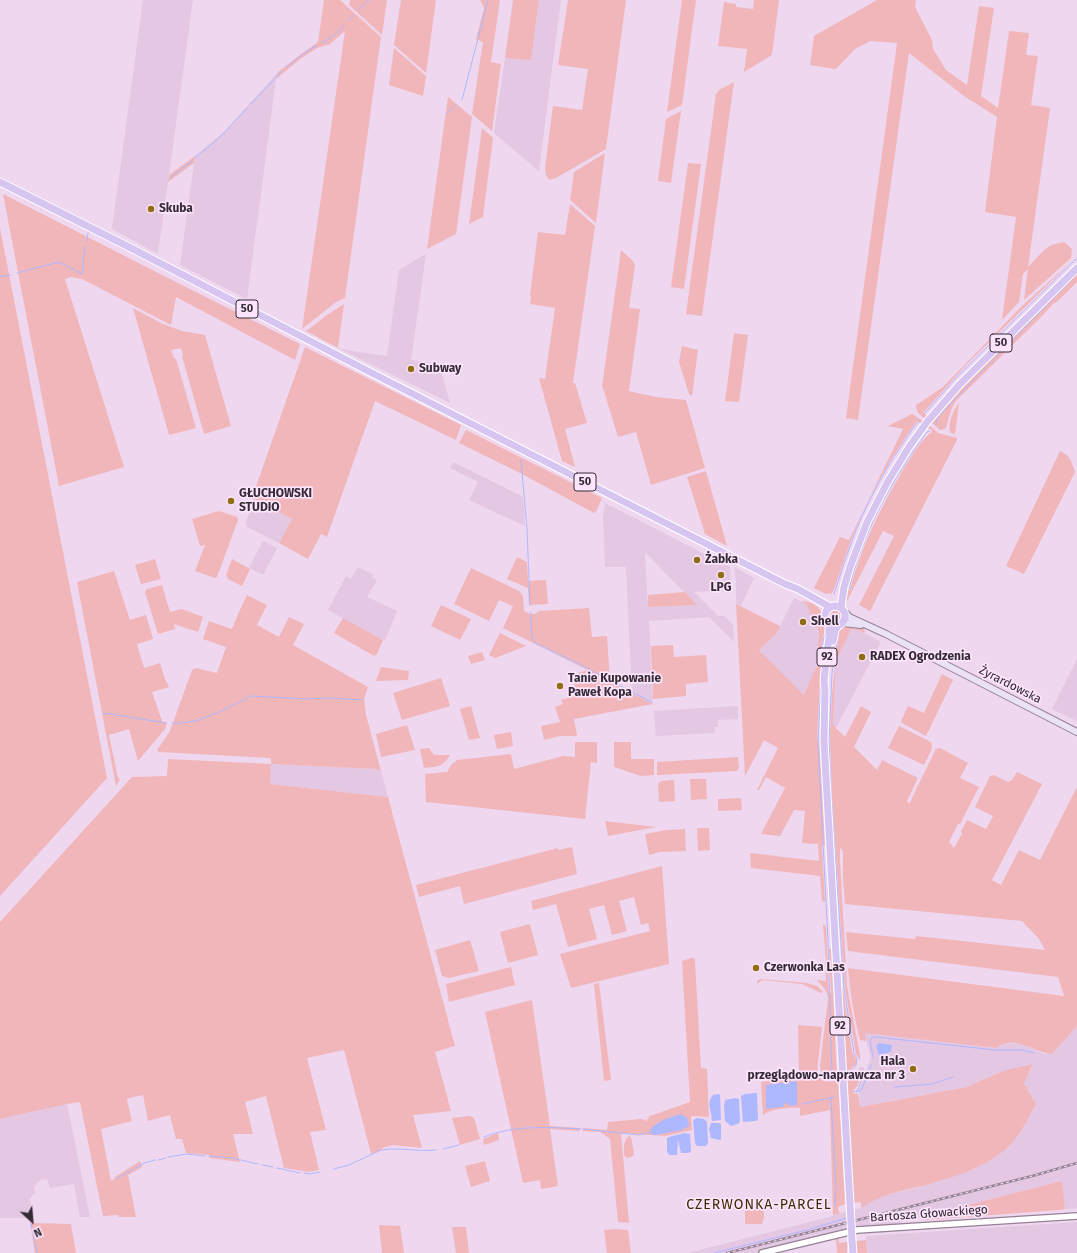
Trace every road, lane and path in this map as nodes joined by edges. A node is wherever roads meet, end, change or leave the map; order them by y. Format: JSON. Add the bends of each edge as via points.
{"nodes":[{"id":1,"x":0,"y":182,"type":"edge"},
{"id":2,"x":1077,"y":268,"type":"edge"},
{"id":3,"x":786,"y":584,"type":"junction"},
{"id":4,"x":838,"y":609,"type":"junction"},
{"id":5,"x":825,"y":614,"type":"junction"},
{"id":6,"x":829,"y":624,"type":"junction"},
{"id":7,"x":841,"y":625,"type":"junction"},
{"id":8,"x":868,"y":626,"type":"junction"},
{"id":9,"x":825,"y":690,"type":"junction"},
{"id":10,"x":1077,"y":732,"type":"edge"},
{"id":11,"x":1077,"y":1216,"type":"edge"},
{"id":12,"x":762,"y":1253,"type":"edge"},
{"id":13,"x":853,"y":1253,"type":"edge"}],
"edges":[{"from":1,"to":3,"type":"main road","name":"Żyrardowska","number":"50"},
{"from":2,"to":4,"type":"main road","number":"50","via":[[960,384],[918,435],[873,509],[856,548]]},
{"from":3,"to":4,"type":"main road","name":"Żyrardowska","number":"50"},
{"from":3,"to":5,"type":"main road","name":"Żyrardowska","number":"50","via":[[817,605]]},
{"from":4,"to":5,"type":"main road","number":"50"},
{"from":4,"to":7,"type":"main road","number":"50","via":[[846,617]]},
{"from":4,"to":8,"type":"main road","name":"Żyrardowska"},
{"from":5,"to":6,"type":"main road","number":"50"},
{"from":6,"to":7,"type":"main road","via":[[833,627]]},
{"from":6,"to":9,"type":"main road","number":"92"},
{"from":7,"to":8,"type":"main road","name":"Żyrardowska"},
{"from":7,"to":9,"type":"main road","number":"92","via":[[834,637]]},
{"from":8,"to":10,"type":"main road","name":"Żyrardowska"},
{"from":9,"to":13,"type":"main road","number":"92","bridge":true,"via":[[824,742]]},
{"from":11,"to":12,"type":"street","name":"Bartosza Głowackiego","via":[[857,1230]]}]}
